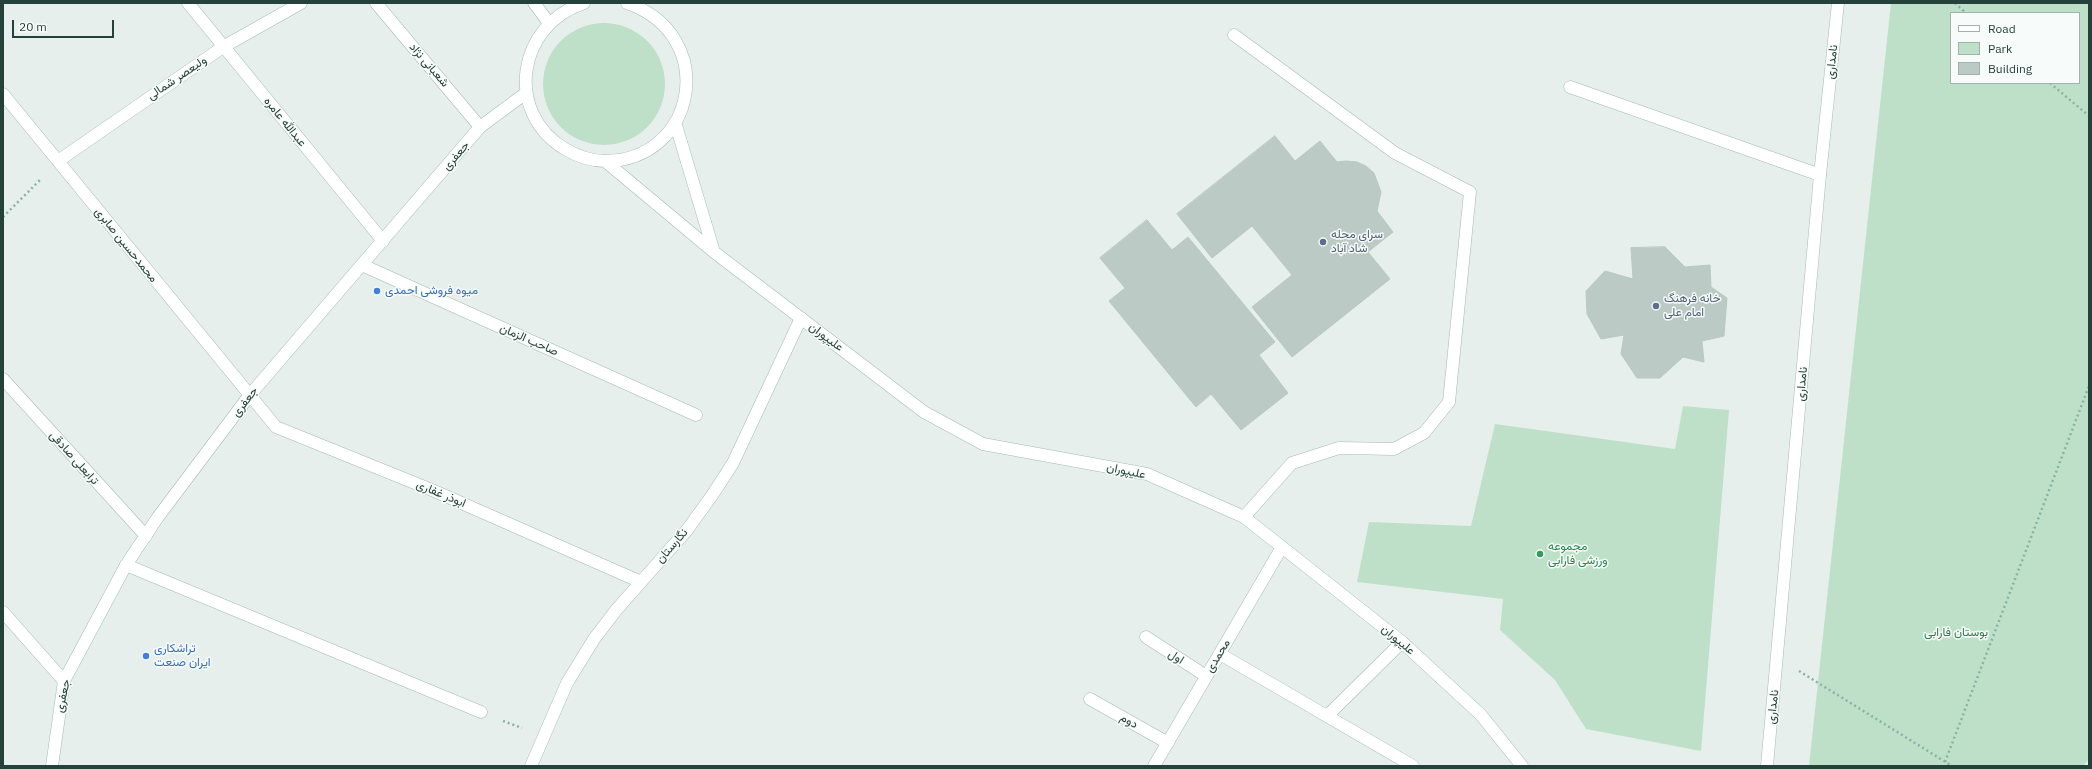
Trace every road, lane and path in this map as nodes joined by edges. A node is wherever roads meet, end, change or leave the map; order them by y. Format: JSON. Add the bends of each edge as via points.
{"nodes":[{"id":1,"x":188,"y":3,"type":"edge"},
{"id":2,"x":301,"y":3,"type":"edge"},
{"id":3,"x":376,"y":3,"type":"edge"},
{"id":4,"x":534,"y":3,"type":"edge"},
{"id":5,"x":584,"y":3,"type":"edge"},
{"id":6,"x":627,"y":3,"type":"edge"},
{"id":7,"x":1838,"y":3,"type":"edge"},
{"id":8,"x":1955,"y":3,"type":"edge"},
{"id":9,"x":640,"y":6,"type":"edge"},
{"id":10,"x":1965,"y":12,"type":"edge"},
{"id":11,"x":549,"y":23,"type":"junction"},
{"id":12,"x":1234,"y":35,"type":"dead end"},
{"id":13,"x":223,"y":47,"type":"junction"},
{"id":14,"x":2051,"y":84,"type":"edge"},
{"id":15,"x":1570,"y":87,"type":"dead end"},
{"id":16,"x":526,"y":93,"type":"junction"},
{"id":17,"x":3,"y":94,"type":"edge"},
{"id":18,"x":2089,"y":116,"type":"edge"},
{"id":19,"x":676,"y":122,"type":"junction"},
{"id":20,"x":480,"y":127,"type":"junction"},
{"id":21,"x":58,"y":161,"type":"junction"},
{"id":22,"x":605,"y":161,"type":"junction"},
{"id":23,"x":1820,"y":175,"type":"junction"},
{"id":24,"x":3,"y":217,"type":"edge"},
{"id":25,"x":383,"y":241,"type":"junction"},
{"id":26,"x":714,"y":252,"type":"junction"},
{"id":27,"x":362,"y":265,"type":"junction"},
{"id":28,"x":801,"y":318,"type":"junction"},
{"id":29,"x":3,"y":379,"type":"edge"},
{"id":30,"x":2089,"y":386,"type":"edge"},
{"id":31,"x":249,"y":396,"type":"junction"},
{"id":32,"x":696,"y":415,"type":"dead end"},
{"id":33,"x":1244,"y":517,"type":"junction"},
{"id":34,"x":146,"y":536,"type":"junction"},
{"id":35,"x":1282,"y":547,"type":"junction"},
{"id":36,"x":126,"y":565,"type":"junction"},
{"id":37,"x":640,"y":582,"type":"junction"},
{"id":38,"x":3,"y":612,"type":"edge"},
{"id":39,"x":1146,"y":637,"type":"dead end"},
{"id":40,"x":1402,"y":642,"type":"junction"},
{"id":41,"x":1220,"y":654,"type":"junction"},
{"id":42,"x":1778,"y":658,"type":"junction"},
{"id":43,"x":1206,"y":676,"type":"junction"},
{"id":44,"x":64,"y":681,"type":"junction"},
{"id":45,"x":1090,"y":699,"type":"dead end"},
{"id":46,"x":481,"y":712,"type":"joint"},
{"id":47,"x":1327,"y":716,"type":"junction"},
{"id":48,"x":543,"y":736,"type":"junction"},
{"id":49,"x":1168,"y":743,"type":"junction"},
{"id":50,"x":1945,"y":762,"type":"junction"},
{"id":51,"x":52,"y":766,"type":"edge"},
{"id":52,"x":531,"y":766,"type":"edge"},
{"id":53,"x":1154,"y":766,"type":"edge"},
{"id":54,"x":1413,"y":766,"type":"edge"},
{"id":55,"x":1522,"y":766,"type":"edge"},
{"id":56,"x":1767,"y":766,"type":"edge"},
{"id":57,"x":1952,"y":766,"type":"edge"}],
"edges":[{"from":1,"to":13,"type":"street","name":"عبدالله عامره"},
{"from":2,"to":13,"type":"street","name":"ولیعصر شمالی"},
{"from":3,"to":20,"type":"street","name":"شعبانی نژاد"},
{"from":4,"to":11,"type":"street"},
{"from":5,"to":11,"type":"street","via":[[569,8]]},
{"from":6,"to":9,"type":"street"},
{"from":7,"to":23,"type":"street","name":"نامداری"},
{"from":8,"to":10,"type":"path"},
{"from":9,"to":19,"type":"street","via":[[664,24],[680,46],[687,71],[686,98]]},
{"from":11,"to":16,"type":"street","via":[[534,43],[526,68]]},
{"from":12,"to":33,"type":"street","via":[[1395,153],[1470,192],[1449,402],[1424,433],[1394,449],[1339,448],[1292,463]]},
{"from":13,"to":21,"type":"street","name":"ولیعصر شمالی"},
{"from":13,"to":25,"type":"street","name":"عبدالله عامره"},
{"from":14,"to":18,"type":"path"},
{"from":15,"to":23,"type":"street"},
{"from":16,"to":20,"type":"street","name":"جعفری"},
{"from":16,"to":22,"type":"street","via":[[535,120],[553,142],[577,156]]},
{"from":17,"to":21,"type":"street","name":"محمدحسین صابری"},
{"from":19,"to":22,"type":"street","via":[[657,143],[639,154]]},
{"from":19,"to":26,"type":"street"},
{"from":20,"to":25,"type":"street","name":"جعفری"},
{"from":21,"to":24,"type":"path"},
{"from":21,"to":31,"type":"street","name":"محمدحسین صابری"},
{"from":22,"to":26,"type":"street","name":"علیپوران"},
{"from":23,"to":42,"type":"street","name":"نامداری"},
{"from":25,"to":27,"type":"street","name":"جعفری"},
{"from":26,"to":28,"type":"street","name":"علیپوران"},
{"from":27,"to":31,"type":"street","name":"جعفری"},
{"from":27,"to":32,"type":"street","name":"صاحب الزمان"},
{"from":28,"to":33,"type":"street","name":"علیپوران","via":[[924,412],[983,444],[1147,474]]},
{"from":28,"to":37,"type":"street","name":"نگارستان","via":[[746,436],[721,482],[687,530]]},
{"from":29,"to":34,"type":"street","name":"ترابعلی صادقی"},
{"from":30,"to":50,"type":"path"},
{"from":31,"to":34,"type":"street","name":"جعفری"},
{"from":31,"to":37,"type":"street","name":"ابوذر غفاری","via":[[276,427],[432,490]]},
{"from":33,"to":35,"type":"street","name":"علیپوران"},
{"from":34,"to":36,"type":"street","name":"جعفری"},
{"from":35,"to":40,"type":"street","name":"علیپوران"},
{"from":35,"to":41,"type":"street","name":"محمدی"},
{"from":36,"to":44,"type":"street","name":"جعفری"},
{"from":36,"to":46,"type":"street"},
{"from":37,"to":48,"type":"street","name":"نگارستان","via":[[594,639],[567,683]]},
{"from":38,"to":44,"type":"street"},
{"from":39,"to":43,"type":"street","name":"اول"},
{"from":40,"to":47,"type":"street"},
{"from":40,"to":55,"type":"street","name":"علیپوران","via":[[1481,715]]},
{"from":41,"to":43,"type":"street","name":"محمدی"},
{"from":41,"to":47,"type":"street"},
{"from":42,"to":50,"type":"path"},
{"from":42,"to":56,"type":"street","name":"نامداری"},
{"from":43,"to":49,"type":"street","name":"محمدی"},
{"from":44,"to":51,"type":"street","name":"جعفری"},
{"from":45,"to":49,"type":"street","name":"دوم"},
{"from":46,"to":48,"type":"path"},
{"from":47,"to":54,"type":"street"},
{"from":48,"to":52,"type":"street","name":"نگارستان"},
{"from":49,"to":53,"type":"street","name":"محمدی"},
{"from":50,"to":57,"type":"path"}]}
